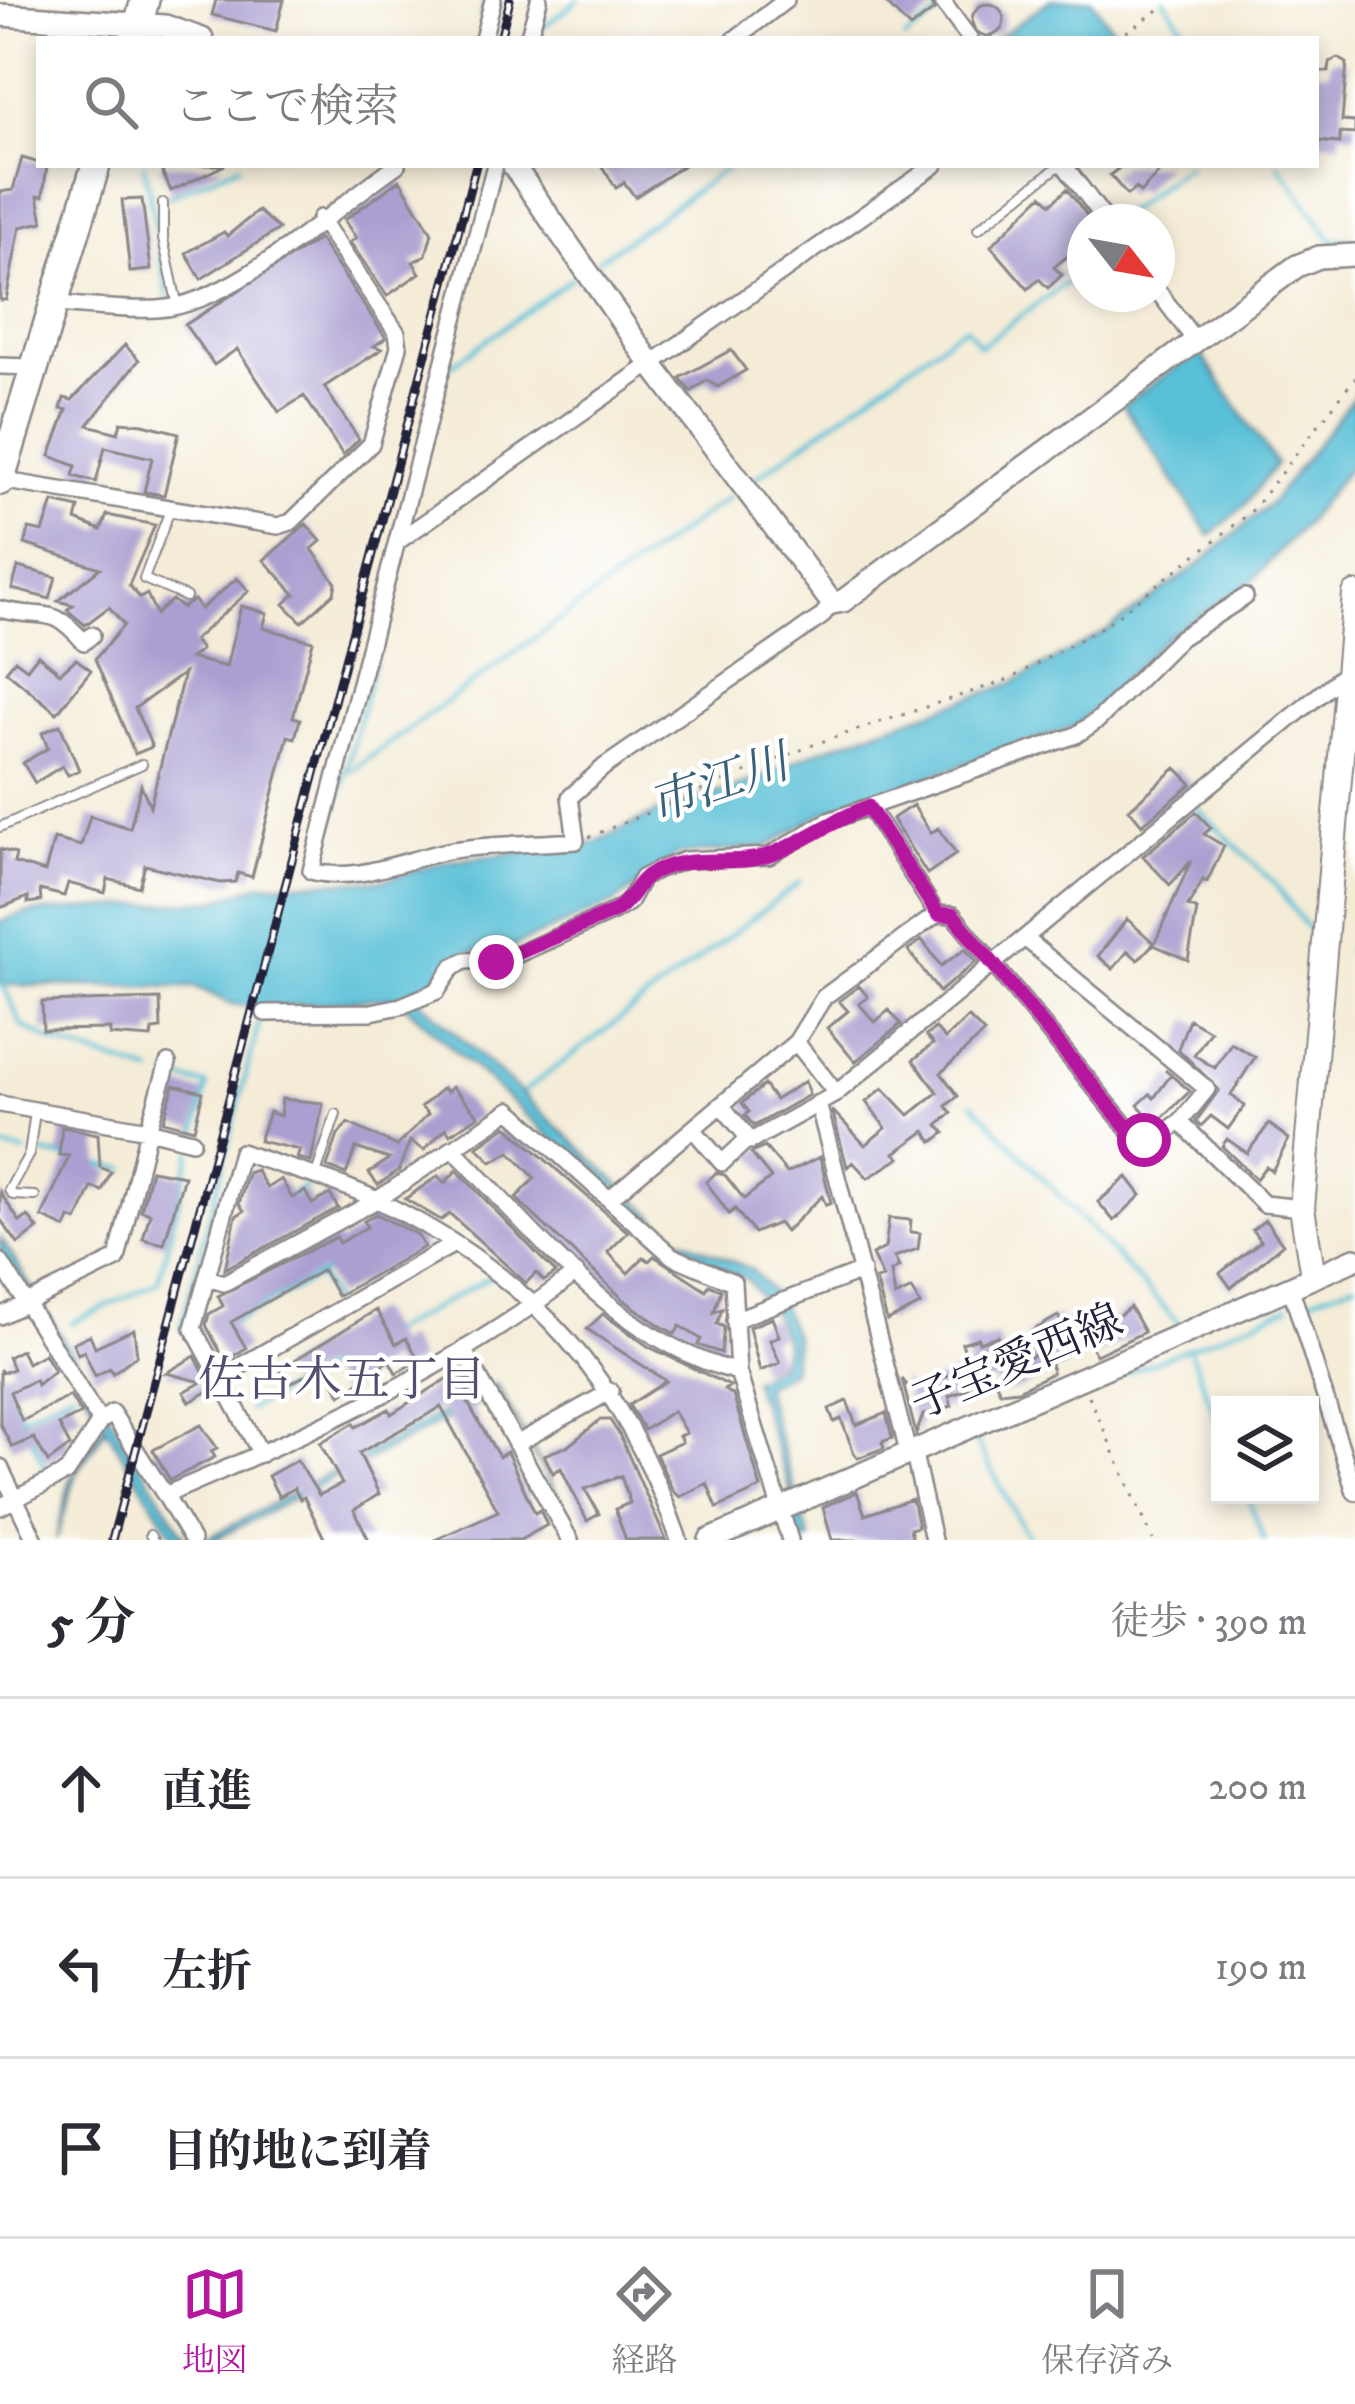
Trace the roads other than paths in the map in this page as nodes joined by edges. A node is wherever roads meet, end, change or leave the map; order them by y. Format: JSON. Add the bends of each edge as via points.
{"nodes":[{"id":1,"x":493,"y":0,"type":"edge"},
{"id":2,"x":538,"y":0,"type":"edge"},
{"id":3,"x":786,"y":0,"type":"edge"},
{"id":4,"x":941,"y":0,"type":"edge"},
{"id":5,"x":0,"y":15,"type":"edge"},
{"id":6,"x":139,"y":22,"type":"edge"},
{"id":7,"x":193,"y":36,"type":"edge"},
{"id":8,"x":484,"y":36,"type":"edge"},
{"id":9,"x":529,"y":36,"type":"edge"},
{"id":10,"x":739,"y":36,"type":"edge"},
{"id":11,"x":968,"y":36,"type":"edge"},
{"id":12,"x":95,"y":168,"type":"edge"},
{"id":13,"x":393,"y":168,"type":"edge"},
{"id":14,"x":494,"y":168,"type":"edge"},
{"id":15,"x":515,"y":168,"type":"edge"},
{"id":16,"x":931,"y":168,"type":"edge"},
{"id":17,"x":1058,"y":168,"type":"edge"},
{"id":18,"x":1064,"y":168,"type":"edge"},
{"id":19,"x":163,"y":203,"type":"dead end"},
{"id":20,"x":1093,"y":204,"type":"edge"},
{"id":21,"x":320,"y":218,"type":"junction"},
{"id":22,"x":978,"y":229,"type":"dead end"},
{"id":23,"x":1355,"y":255,"type":"edge"},
{"id":24,"x":54,"y":304,"type":"junction"},
{"id":25,"x":178,"y":305,"type":"junction"},
{"id":26,"x":1174,"y":312,"type":"edge"},
{"id":27,"x":1197,"y":343,"type":"junction"},
{"id":28,"x":652,"y":365,"type":"junction"},
{"id":29,"x":0,"y":366,"type":"edge"},
{"id":30,"x":33,"y":367,"type":"junction"},
{"id":31,"x":0,"y":480,"type":"edge"},
{"id":32,"x":170,"y":510,"type":"junction"},
{"id":33,"x":398,"y":542,"type":"junction"},
{"id":34,"x":1355,"y":594,"type":"edge"},
{"id":35,"x":186,"y":597,"type":"dead end"},
{"id":36,"x":1245,"y":597,"type":"dead end"},
{"id":37,"x":832,"y":603,"type":"junction"},
{"id":38,"x":0,"y":610,"type":"edge"},
{"id":39,"x":92,"y":634,"type":"dead end"},
{"id":40,"x":1347,"y":672,"type":"junction"},
{"id":41,"x":142,"y":764,"type":"dead end"},
{"id":42,"x":868,"y":807,"type":"junction"},
{"id":43,"x":0,"y":826,"type":"edge"},
{"id":44,"x":938,"y":914,"type":"junction"},
{"id":45,"x":1026,"y":939,"type":"junction"},
{"id":46,"x":992,"y":964,"type":"junction"},
{"id":47,"x":265,"y":1013,"type":"dead end"},
{"id":48,"x":796,"y":1042,"type":"junction"},
{"id":49,"x":168,"y":1063,"type":"dead end"},
{"id":50,"x":836,"y":1093,"type":"junction"},
{"id":51,"x":818,"y":1103,"type":"junction"},
{"id":52,"x":0,"y":1104,"type":"edge"},
{"id":53,"x":721,"y":1105,"type":"junction"},
{"id":54,"x":35,"y":1111,"type":"junction"},
{"id":55,"x":337,"y":1114,"type":"dead end"},
{"id":56,"x":1180,"y":1122,"type":"junction"},
{"id":57,"x":693,"y":1129,"type":"junction"},
{"id":58,"x":148,"y":1130,"type":"junction"},
{"id":59,"x":749,"y":1138,"type":"junction"},
{"id":60,"x":192,"y":1141,"type":"dead end"},
{"id":61,"x":452,"y":1148,"type":"junction"},
{"id":62,"x":315,"y":1178,"type":"junction"},
{"id":63,"x":616,"y":1194,"type":"junction"},
{"id":64,"x":35,"y":1196,"type":"dead end"},
{"id":65,"x":377,"y":1200,"type":"junction"},
{"id":66,"x":1302,"y":1208,"type":"junction"},
{"id":67,"x":454,"y":1244,"type":"junction"},
{"id":68,"x":1355,"y":1258,"type":"edge"},
{"id":69,"x":0,"y":1261,"type":"edge"},
{"id":70,"x":862,"y":1271,"type":"junction"},
{"id":71,"x":576,"y":1273,"type":"junction"},
{"id":72,"x":207,"y":1278,"type":"junction"},
{"id":73,"x":1301,"y":1281,"type":"junction"},
{"id":74,"x":34,"y":1302,"type":"junction"},
{"id":75,"x":533,"y":1306,"type":"junction"},
{"id":76,"x":0,"y":1316,"type":"edge"},
{"id":77,"x":734,"y":1320,"type":"junction"},
{"id":78,"x":464,"y":1349,"type":"junction"},
{"id":79,"x":738,"y":1372,"type":"junction"},
{"id":80,"x":221,"y":1377,"type":"junction"},
{"id":81,"x":611,"y":1390,"type":"junction"},
{"id":82,"x":104,"y":1418,"type":"junction"},
{"id":83,"x":522,"y":1440,"type":"junction"},
{"id":84,"x":911,"y":1451,"type":"junction"},
{"id":85,"x":261,"y":1454,"type":"junction"},
{"id":86,"x":0,"y":1467,"type":"edge"},
{"id":87,"x":1355,"y":1492,"type":"edge"},
{"id":88,"x":165,"y":1495,"type":"junction"},
{"id":89,"x":793,"y":1503,"type":"junction"},
{"id":90,"x":8,"y":1504,"type":"edge"},
{"id":91,"x":35,"y":1540,"type":"edge"},
{"id":92,"x":192,"y":1540,"type":"edge"},
{"id":93,"x":569,"y":1540,"type":"edge"},
{"id":94,"x":679,"y":1540,"type":"edge"},
{"id":95,"x":710,"y":1540,"type":"edge"},
{"id":96,"x":790,"y":1540,"type":"edge"},
{"id":97,"x":933,"y":1540,"type":"edge"}],
"edges":[{"from":1,"to":8,"type":"street"},
{"from":2,"to":9,"type":"street"},
{"from":3,"to":10,"type":"street"},
{"from":4,"to":11,"type":"street"},
{"from":5,"to":6,"type":"street"},
{"from":6,"to":7,"type":"street"},
{"from":12,"to":24,"type":"highway"},
{"from":13,"to":21,"type":"street"},
{"from":14,"to":33,"type":"street"},
{"from":15,"to":28,"type":"street"},
{"from":16,"to":28,"type":"street"},
{"from":17,"to":22,"type":"lane"},
{"from":18,"to":20,"type":"street"},
{"from":19,"to":25,"type":"lane"},
{"from":21,"to":25,"type":"street","via":[[218,291]]},
{"from":21,"to":32,"type":"street","via":[[397,333],[397,361],[371,444],[291,522]]},
{"from":23,"to":27,"type":"street","via":[[1306,260]]},
{"from":24,"to":25,"type":"street"},
{"from":24,"to":30,"type":"highway"},
{"from":26,"to":27,"type":"street"},
{"from":27,"to":37,"type":"street"},
{"from":28,"to":33,"type":"street"},
{"from":28,"to":37,"type":"street"},
{"from":29,"to":30,"type":"street"},
{"from":30,"to":31,"type":"highway"},
{"from":31,"to":32,"type":"street"},
{"from":32,"to":35,"type":"lane","via":[[144,579]]},
{"from":33,"to":37,"type":"street","via":[[311,871],[326,875],[451,850],[576,841],[570,797]]},
{"from":34,"to":40,"type":"main road"},
{"from":36,"to":42,"type":"street","via":[[1163,652],[1090,728]]},
{"from":38,"to":39,"type":"street","via":[[52,613],[84,642]]},
{"from":40,"to":45,"type":"street"},
{"from":40,"to":66,"type":"main road"},
{"from":41,"to":43,"type":"lane"},
{"from":42,"to":44,"type":"street"},
{"from":42,"to":47,"type":"street","via":[[769,856],[659,869],[615,911],[507,959],[465,961],[422,999],[371,1012]]},
{"from":44,"to":46,"type":"street","via":[[953,915]]},
{"from":44,"to":48,"type":"street","via":[[824,997]]},
{"from":45,"to":46,"type":"street"},
{"from":45,"to":56,"type":"street","via":[[1207,1089]]},
{"from":46,"to":50,"type":"street"},
{"from":46,"to":56,"type":"street","via":[[1134,1136],[1157,1138]]},
{"from":48,"to":50,"type":"street"},
{"from":48,"to":53,"type":"street"},
{"from":49,"to":58,"type":"street"},
{"from":50,"to":51,"type":"street"},
{"from":51,"to":59,"type":"street"},
{"from":51,"to":70,"type":"street"},
{"from":52,"to":54,"type":"street"},
{"from":53,"to":57,"type":"street"},
{"from":53,"to":59,"type":"street"},
{"from":54,"to":58,"type":"street"},
{"from":54,"to":64,"type":"lane","via":[[29,1154],[9,1190]]},
{"from":55,"to":62,"type":"lane"},
{"from":56,"to":66,"type":"street","via":[[1264,1204]]},
{"from":57,"to":59,"type":"street","via":[[722,1163]]},
{"from":57,"to":63,"type":"street"},
{"from":58,"to":60,"type":"street"},
{"from":58,"to":74,"type":"street","via":[[117,1258]]},
{"from":61,"to":63,"type":"street","via":[[510,1111]]},
{"from":61,"to":65,"type":"street"},
{"from":61,"to":71,"type":"street"},
{"from":62,"to":65,"type":"street"},
{"from":62,"to":72,"type":"street","via":[[241,1152]]},
{"from":63,"to":77,"type":"street","via":[[672,1256],[734,1282]]},
{"from":65,"to":67,"type":"street"},
{"from":65,"to":72,"type":"street","via":[[224,1283]]},
{"from":66,"to":73,"type":"main road"},
{"from":67,"to":75,"type":"street"},
{"from":67,"to":80,"type":"street"},
{"from":68,"to":73,"type":"street","name":"子宝愛西線"},
{"from":69,"to":74,"type":"street"},
{"from":70,"to":77,"type":"street"},
{"from":70,"to":84,"type":"street"},
{"from":71,"to":75,"type":"street"},
{"from":71,"to":79,"type":"street","via":[[618,1314]]},
{"from":72,"to":80,"type":"street","via":[[193,1328]]},
{"from":73,"to":84,"type":"street","name":"子宝愛西線"},
{"from":73,"to":87,"type":"street"},
{"from":74,"to":76,"type":"street"},
{"from":74,"to":82,"type":"street"},
{"from":75,"to":78,"type":"street"},
{"from":75,"to":81,"type":"street"},
{"from":77,"to":79,"type":"street"},
{"from":78,"to":83,"type":"street"},
{"from":78,"to":85,"type":"street"},
{"from":79,"to":89,"type":"street"},
{"from":80,"to":85,"type":"street"},
{"from":81,"to":83,"type":"street"},
{"from":81,"to":94,"type":"street","via":[[653,1464]]},
{"from":82,"to":88,"type":"street"},
{"from":82,"to":90,"type":"street","via":[[67,1472]]},
{"from":83,"to":93,"type":"street"},
{"from":84,"to":89,"type":"street","name":"子宝愛西線"},
{"from":84,"to":97,"type":"street"},
{"from":85,"to":88,"type":"street"},
{"from":86,"to":90,"type":"street"},
{"from":88,"to":92,"type":"street"},
{"from":89,"to":95,"type":"street","name":"子宝愛西線"},
{"from":89,"to":96,"type":"street"},
{"from":90,"to":91,"type":"street"}]}
